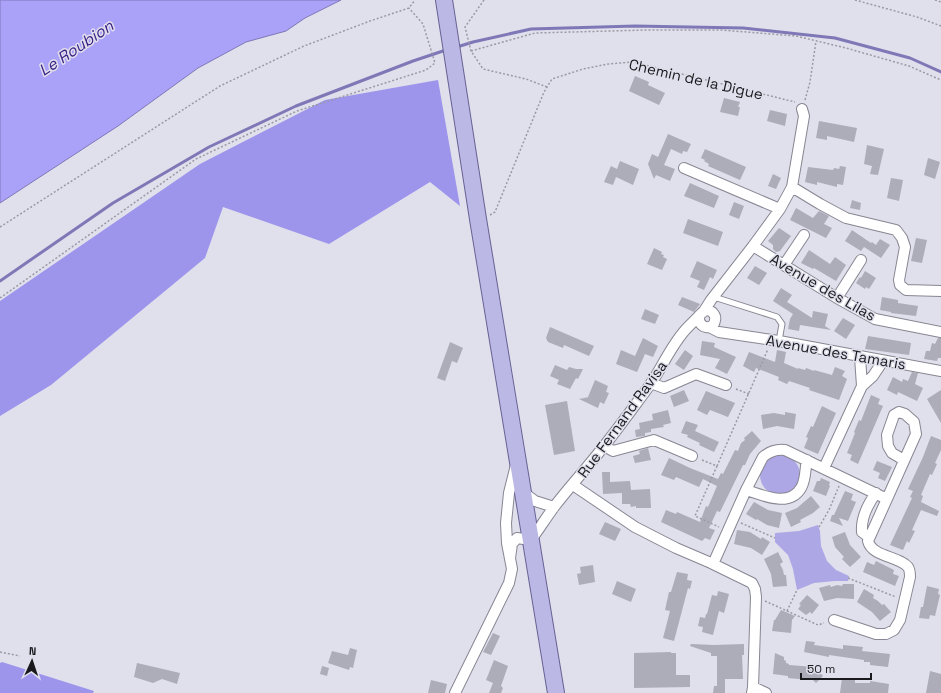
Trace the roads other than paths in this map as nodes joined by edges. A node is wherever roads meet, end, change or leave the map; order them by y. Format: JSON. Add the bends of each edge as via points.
{"nodes":[{"id":1,"x":444,"y":3,"type":"edge"},
{"id":2,"x":802,"y":109,"type":"road end"},
{"id":3,"x":684,"y":168,"type":"dead end"},
{"id":4,"x":792,"y":188,"type":"junction"},
{"id":5,"x":780,"y":209,"type":"junction"},
{"id":6,"x":804,"y":235,"type":"dead end"},
{"id":7,"x":753,"y":246,"type":"junction"},
{"id":8,"x":861,"y":260,"type":"dead end"},
{"id":9,"x":784,"y":265,"type":"junction"},
{"id":10,"x":941,"y":291,"type":"edge"},
{"id":11,"x":713,"y":298,"type":"junction"},
{"id":12,"x":837,"y":298,"type":"junction"},
{"id":13,"x":707,"y":319,"type":"junction"},
{"id":14,"x":941,"y":332,"type":"edge"},
{"id":15,"x":776,"y":341,"type":"junction"},
{"id":16,"x":860,"y":357,"type":"junction"},
{"id":17,"x":883,"y":361,"type":"junction"},
{"id":18,"x":941,"y":372,"type":"edge"},
{"id":19,"x":651,"y":383,"type":"junction"},
{"id":20,"x":726,"y":385,"type":"road end"},
{"id":21,"x":862,"y":386,"type":"junction"},
{"id":22,"x":604,"y":446,"type":"junction"},
{"id":23,"x":692,"y":456,"type":"road end"},
{"id":24,"x":518,"y":459,"type":"junction"},
{"id":25,"x":807,"y":460,"type":"junction"},
{"id":26,"x":904,"y":460,"type":"dead end"},
{"id":27,"x":824,"y":468,"type":"junction"},
{"id":28,"x":755,"y":471,"type":"junction"},
{"id":29,"x":573,"y":485,"type":"junction"},
{"id":30,"x":746,"y":490,"type":"junction"},
{"id":31,"x":523,"y":492,"type":"junction"},
{"id":32,"x":876,"y":493,"type":"junction"},
{"id":33,"x":762,"y":495,"type":"junction"},
{"id":34,"x":887,"y":499,"type":"junction"},
{"id":35,"x":554,"y":507,"type":"junction"},
{"id":36,"x":870,"y":536,"type":"junction"},
{"id":37,"x":531,"y":540,"type":"junction"},
{"id":38,"x":510,"y":558,"type":"junction"},
{"id":39,"x":713,"y":564,"type":"junction"},
{"id":40,"x":834,"y":620,"type":"road end"},
{"id":41,"x":752,"y":690,"type":"edge"},
{"id":42,"x":455,"y":693,"type":"edge"},
{"id":43,"x":556,"y":693,"type":"edge"},
{"id":44,"x":766,"y":693,"type":"edge"}],
"edges":[{"from":1,"to":24,"type":"main road"},
{"from":2,"to":4,"type":"street","via":[[804,116]]},
{"from":3,"to":5,"type":"street"},
{"from":4,"to":5,"type":"street"},
{"from":4,"to":10,"type":"street","via":[[846,218],[896,230],[905,247],[900,285],[906,290]]},
{"from":5,"to":7,"type":"street"},
{"from":6,"to":9,"type":"street"},
{"from":7,"to":9,"type":"street","name":"Avenue des Lilas"},
{"from":7,"to":11,"type":"street"},
{"from":8,"to":12,"type":"street"},
{"from":9,"to":12,"type":"street","name":"Avenue des Lilas"},
{"from":11,"to":13,"type":"street"},
{"from":11,"to":15,"type":"lane","via":[[777,317],[782,324]]},
{"from":12,"to":14,"type":"street","name":"Avenue des Lilas","via":[[875,319]]},
{"from":13,"to":15,"type":"street","name":"Avenue des Tamaris","via":[[719,332]]},
{"from":13,"to":19,"type":"street","name":"Rue Fernand Ravisa","via":[[696,326],[686,328]]},
{"from":15,"to":16,"type":"street","name":"Avenue des Tamaris"},
{"from":16,"to":17,"type":"street","name":"Avenue des Tamaris"},
{"from":16,"to":21,"type":"street"},
{"from":17,"to":18,"type":"street","name":"Avenue des Tamaris"},
{"from":17,"to":21,"type":"street"},
{"from":19,"to":20,"type":"street","via":[[664,388],[696,374]]},
{"from":19,"to":22,"type":"street","name":"Rue Fernand Ravisa"},
{"from":21,"to":27,"type":"street"},
{"from":22,"to":23,"type":"street","via":[[613,451],[654,440]]},
{"from":22,"to":29,"type":"street","name":"Rue Fernand Ravisa"},
{"from":24,"to":31,"type":"main road"},
{"from":24,"to":38,"type":"street","via":[[509,493],[506,523]]},
{"from":25,"to":27,"type":"street"},
{"from":25,"to":28,"type":"street","via":[[785,450],[773,450],[763,457]]},
{"from":25,"to":33,"type":"street","via":[[802,487],[793,496],[775,499]]},
{"from":26,"to":34,"type":"street"},
{"from":27,"to":32,"type":"street"},
{"from":28,"to":30,"type":"street"},
{"from":28,"to":33,"type":"street"},
{"from":29,"to":35,"type":"street","name":"Rue Fernand Ravisa"},
{"from":29,"to":39,"type":"street","via":[[635,527]]},
{"from":30,"to":33,"type":"street"},
{"from":30,"to":39,"type":"street"},
{"from":31,"to":35,"type":"street","via":[[535,501]]},
{"from":31,"to":37,"type":"main road"},
{"from":32,"to":34,"type":"street"},
{"from":32,"to":36,"type":"street","via":[[861,525],[862,532]]},
{"from":34,"to":36,"type":"street"},
{"from":35,"to":37,"type":"street","name":"Rue Fernand Ravisa"},
{"from":36,"to":40,"type":"street","via":[[869,546],[873,550],[904,563],[910,570],[900,620],[894,630],[886,634],[876,634]]},
{"from":37,"to":38,"type":"street","via":[[517,538],[512,544]]},
{"from":37,"to":43,"type":"main road"},
{"from":38,"to":42,"type":"street","via":[[510,583]]},
{"from":39,"to":41,"type":"street","via":[[752,583],[755,589]]},
{"from":41,"to":44,"type":"street"}]}
